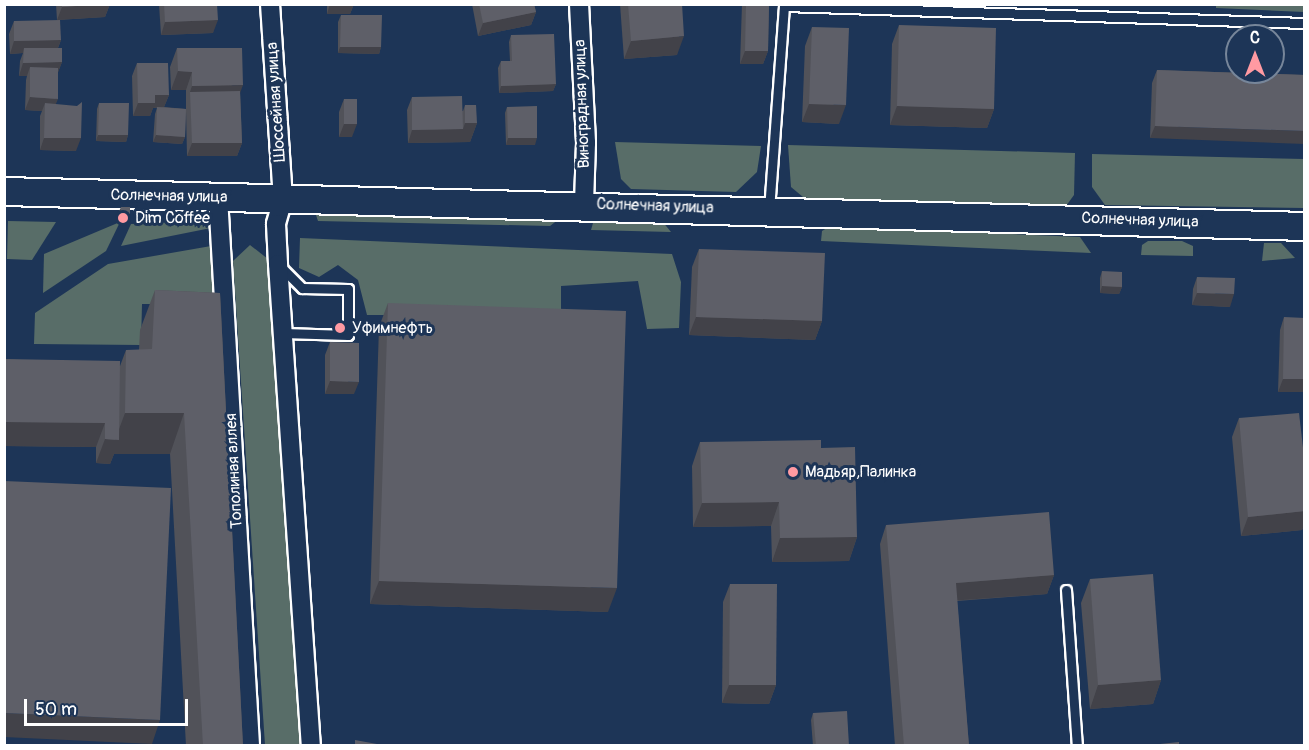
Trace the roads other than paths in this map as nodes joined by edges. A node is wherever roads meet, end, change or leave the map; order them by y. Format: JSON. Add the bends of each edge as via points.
{"nodes":[{"id":1,"x":270,"y":4,"type":"edge"},
{"id":2,"x":579,"y":4,"type":"edge"},
{"id":3,"x":1305,"y":23,"type":"edge"},
{"id":4,"x":4,"y":191,"type":"edge"},
{"id":5,"x":218,"y":197,"type":"junction"},
{"id":6,"x":283,"y":199,"type":"junction"},
{"id":7,"x":584,"y":204,"type":"junction"},
{"id":8,"x":769,"y":210,"type":"junction"},
{"id":9,"x":1305,"y":225,"type":"edge"},
{"id":10,"x":278,"y":264,"type":"junction"},
{"id":11,"x":283,"y":333,"type":"junction"},
{"id":12,"x":1066,"y":590,"type":"dead end"},
{"id":13,"x":250,"y":746,"type":"edge"},
{"id":14,"x":311,"y":746,"type":"edge"},
{"id":15,"x":1077,"y":746,"type":"edge"}],
"edges":[{"from":1,"to":6,"type":"street","name":"Шоссейная улица"},
{"from":2,"to":7,"type":"street","name":"Виноградная улица","via":[[586,144]]},
{"from":3,"to":8,"type":"lane","via":[[784,6]]},
{"from":4,"to":5,"type":"main road","name":"Солнечная улица"},
{"from":5,"to":6,"type":"main road","name":"Солнечная улица"},
{"from":5,"to":13,"type":"street","name":"Тополиная аллея"},
{"from":6,"to":7,"type":"main road","name":"Солнечная улица"},
{"from":6,"to":10,"type":"street","via":[[276,224]]},
{"from":7,"to":8,"type":"main road","name":"Солнечная улица"},
{"from":8,"to":9,"type":"main road","name":"Солнечная улица"},
{"from":10,"to":11,"type":"street"},
{"from":10,"to":11,"type":"lane","via":[[302,288],[348,289],[348,335]]},
{"from":11,"to":14,"type":"street"},
{"from":12,"to":15,"type":"lane"}]}
